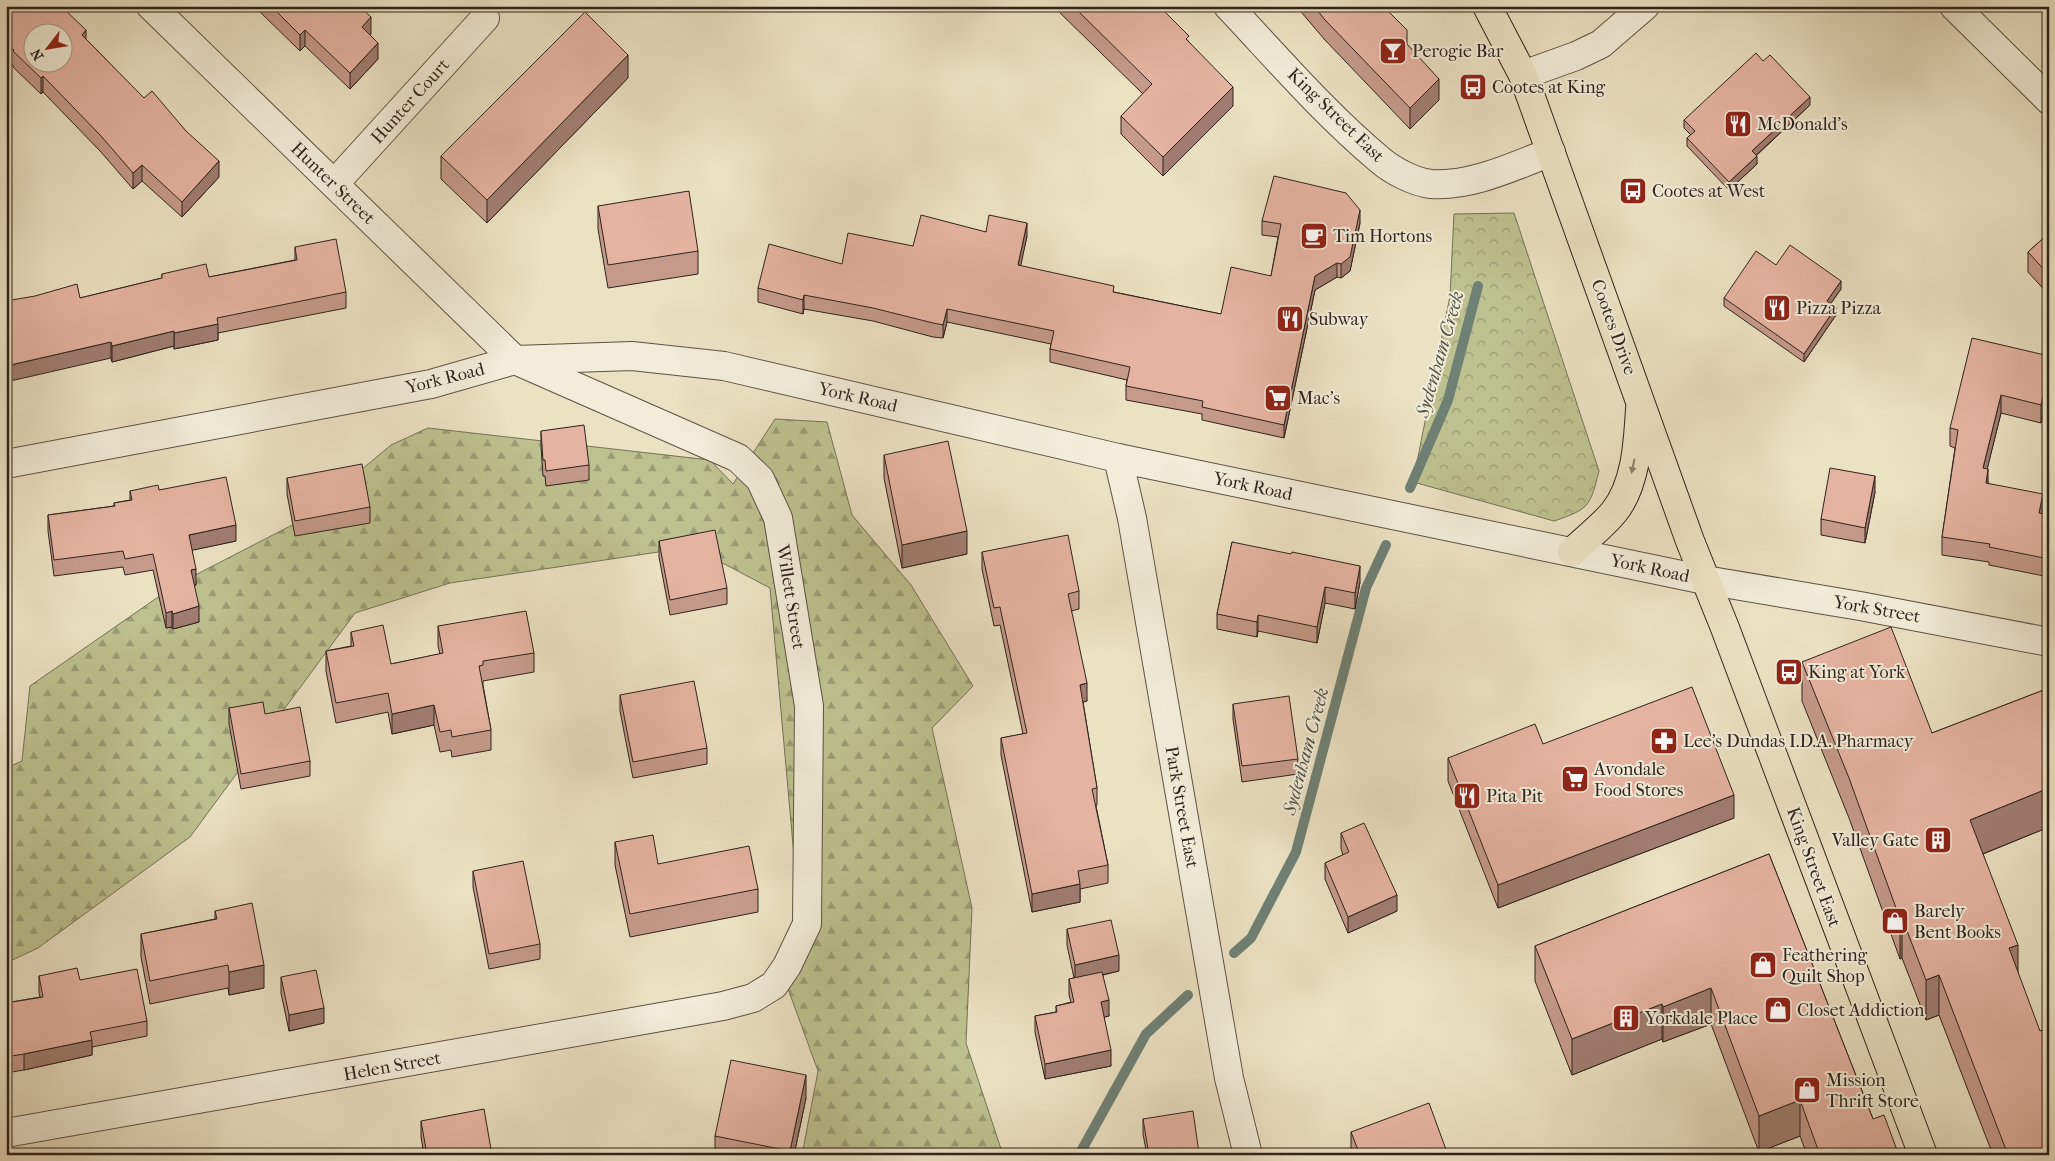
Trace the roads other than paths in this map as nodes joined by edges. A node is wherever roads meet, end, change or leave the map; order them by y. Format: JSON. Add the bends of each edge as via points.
{"nodes":[{"id":1,"x":151,"y":6,"type":"edge"},
{"id":2,"x":1228,"y":6,"type":"edge"},
{"id":3,"x":1487,"y":6,"type":"edge"},
{"id":4,"x":1510,"y":6,"type":"edge"},
{"id":5,"x":1645,"y":6,"type":"edge"},
{"id":6,"x":1954,"y":6,"type":"edge"},
{"id":7,"x":484,"y":18,"type":"dead end"},
{"id":8,"x":1523,"y":75,"type":"junction"},
{"id":9,"x":2049,"y":100,"type":"edge"},
{"id":10,"x":1551,"y":152,"type":"junction"},
{"id":11,"x":334,"y":183,"type":"junction"},
{"id":12,"x":515,"y":360,"type":"junction"},
{"id":13,"x":1641,"y":400,"type":"junction"},
{"id":14,"x":1118,"y":458,"type":"junction"},
{"id":15,"x":6,"y":464,"type":"edge"},
{"id":16,"x":1572,"y":552,"type":"junction"},
{"id":17,"x":1705,"y":580,"type":"junction"},
{"id":18,"x":2049,"y":642,"type":"edge"},
{"id":19,"x":774,"y":985,"type":"joint"},
{"id":20,"x":6,"y":1133,"type":"edge"},
{"id":21,"x":1248,"y":1155,"type":"edge"},
{"id":22,"x":1923,"y":1155,"type":"edge"}],
"edges":[{"from":1,"to":11,"type":"street","name":"Hunter Street"},
{"from":2,"to":10,"type":"street","name":"King Street East","via":[[1381,161],[1407,176],[1429,184],[1457,182]]},
{"from":3,"to":8,"type":"main road","name":"Cootes Drive"},
{"from":4,"to":8,"type":"main road","name":"Cootes Drive"},
{"from":5,"to":8,"type":"street","via":[[1601,44]]},
{"from":6,"to":9,"type":"street"},
{"from":7,"to":11,"type":"street","name":"Hunter Court"},
{"from":8,"to":10,"type":"main road","name":"Cootes Drive"},
{"from":10,"to":13,"type":"main road","name":"Cootes Drive"},
{"from":11,"to":12,"type":"street","name":"Hunter Street"},
{"from":12,"to":14,"type":"street","name":"York Road","via":[[632,356],[724,366]]},
{"from":12,"to":15,"type":"street","name":"York Road","via":[[431,384]]},
{"from":12,"to":19,"type":"street","name":"Willett Street","via":[[738,458],[760,479],[778,518],[809,706],[808,914],[807,924],[787,966]]},
{"from":13,"to":16,"type":"main road","one_way":true,"via":[[1628,485],[1614,512]]},
{"from":13,"to":17,"type":"main road","name":"Cootes Drive"},
{"from":14,"to":16,"type":"street","name":"York Road"},
{"from":14,"to":21,"type":"street","name":"Park Street East","via":[[1134,528],[1229,1078]]},
{"from":16,"to":17,"type":"street","name":"York Road"},
{"from":17,"to":18,"type":"street","name":"York Street"},
{"from":17,"to":22,"type":"main road","name":"King Street East"},
{"from":19,"to":20,"type":"street","name":"Helen Street","via":[[753,998],[723,1006]]}]}
